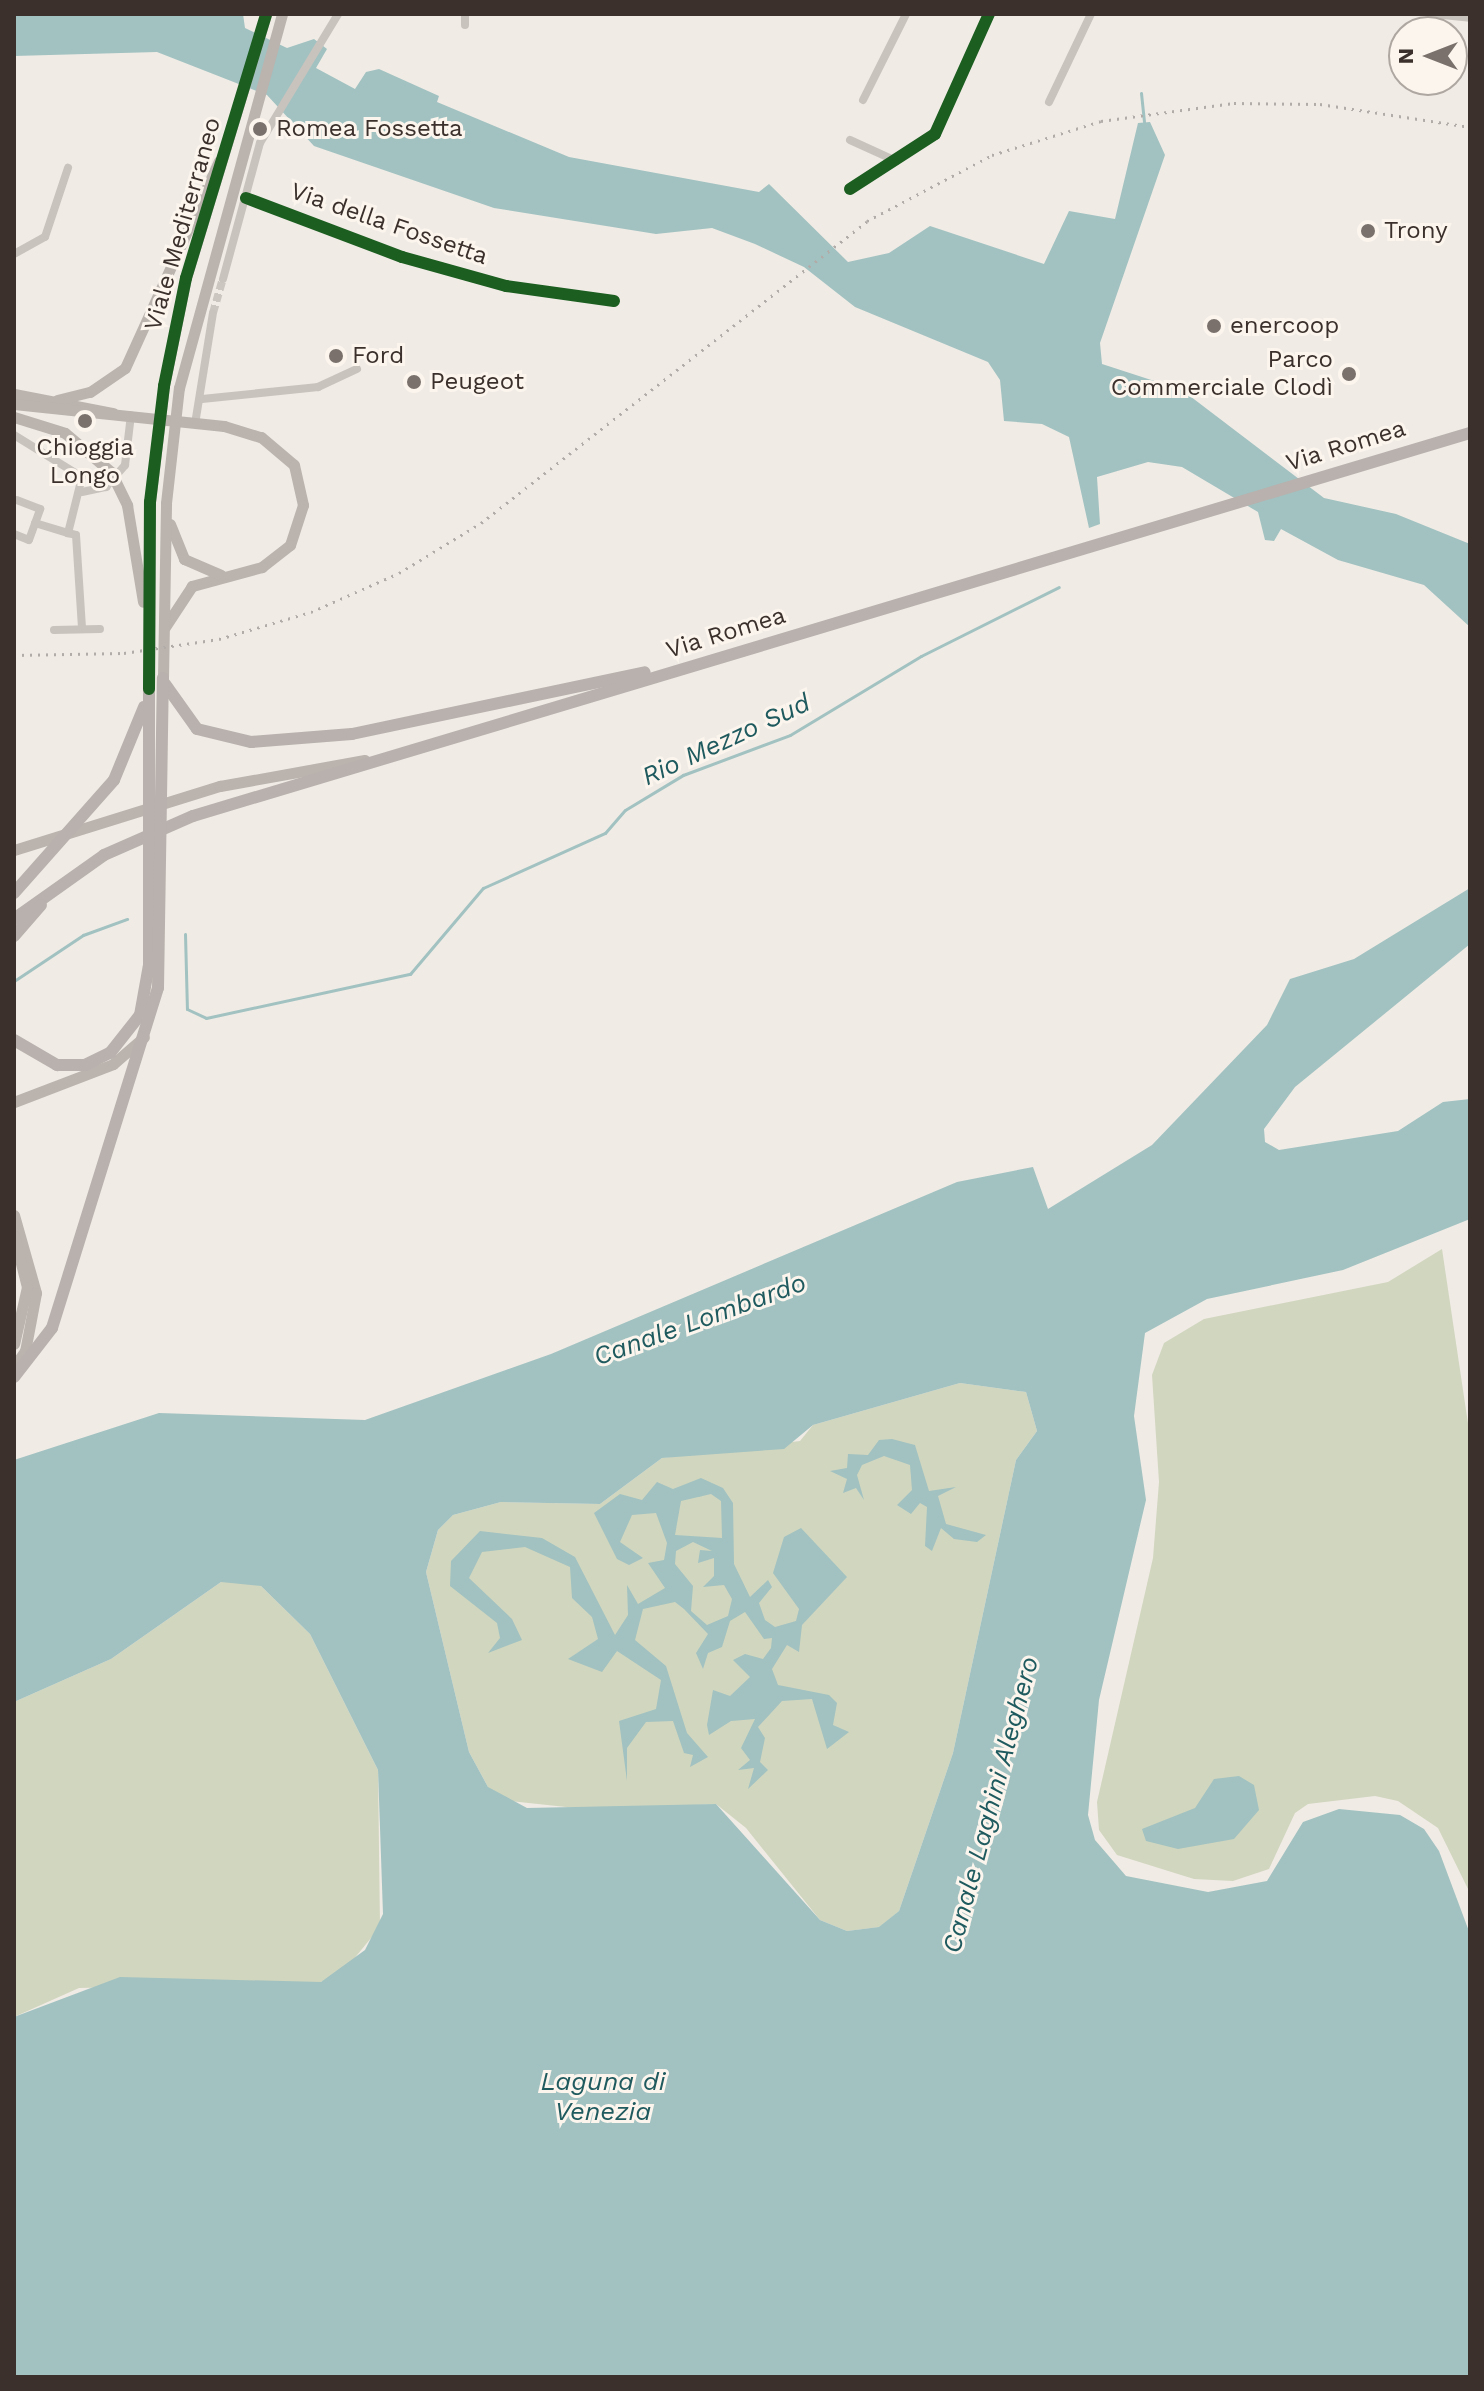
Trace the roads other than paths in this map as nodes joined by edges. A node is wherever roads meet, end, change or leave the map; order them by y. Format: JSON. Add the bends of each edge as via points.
{"nodes":[{"id":1,"x":282,"y":14,"type":"edge"},
{"id":2,"x":338,"y":14,"type":"edge"},
{"id":3,"x":465,"y":14,"type":"edge"},
{"id":4,"x":906,"y":14,"type":"edge"},
{"id":5,"x":989,"y":14,"type":"edge"},
{"id":6,"x":1091,"y":14,"type":"edge"},
{"id":7,"x":1433,"y":14,"type":"edge"},
{"id":8,"x":1470,"y":18,"type":"edge"},
{"id":9,"x":265,"y":20,"type":"edge"},
{"id":10,"x":465,"y":25,"type":"dead end"},
{"id":11,"x":863,"y":100,"type":"dead end"},
{"id":12,"x":1049,"y":102,"type":"dead end"},
{"id":13,"x":850,"y":140,"type":"dead end"},
{"id":14,"x":230,"y":143,"type":"junction"},
{"id":15,"x":896,"y":161,"type":"junction"},
{"id":16,"x":68,"y":168,"type":"dead end"},
{"id":17,"x":850,"y":189,"type":"dead end"},
{"id":18,"x":246,"y":198,"type":"junction"},
{"id":19,"x":14,"y":254,"type":"edge"},
{"id":20,"x":223,"y":279,"type":"tunnel mouth"},
{"id":21,"x":614,"y":301,"type":"dead end"},
{"id":22,"x":213,"y":313,"type":"tunnel mouth"},
{"id":23,"x":357,"y":369,"type":"dead end"},
{"id":24,"x":14,"y":394,"type":"edge"},
{"id":25,"x":202,"y":399,"type":"junction"},
{"id":26,"x":57,"y":400,"type":"junction"},
{"id":27,"x":14,"y":404,"type":"edge"},
{"id":28,"x":113,"y":413,"type":"junction"},
{"id":29,"x":131,"y":415,"type":"junction"},
{"id":30,"x":14,"y":417,"type":"edge"},
{"id":31,"x":40,"y":423,"type":"junction"},
{"id":32,"x":195,"y":424,"type":"junction"},
{"id":33,"x":1470,"y":426,"type":"edge"},
{"id":34,"x":14,"y":429,"type":"edge"},
{"id":35,"x":1470,"y":433,"type":"edge"},
{"id":36,"x":14,"y":435,"type":"edge"},
{"id":37,"x":1470,"y":441,"type":"edge"},
{"id":38,"x":1416,"y":448,"type":"junction"},
{"id":39,"x":82,"y":492,"type":"junction"},
{"id":40,"x":15,"y":503,"type":"edge"},
{"id":41,"x":166,"y":503,"type":"junction"},
{"id":42,"x":35,"y":523,"type":"junction"},
{"id":43,"x":68,"y":533,"type":"junction"},
{"id":44,"x":14,"y":534,"type":"edge"},
{"id":45,"x":222,"y":575,"type":"junction"},
{"id":46,"x":148,"y":626,"type":"junction"},
{"id":47,"x":82,"y":629,"type":"junction"},
{"id":48,"x":100,"y":629,"type":"dead end"},
{"id":49,"x":54,"y":630,"type":"dead end"},
{"id":50,"x":163,"y":636,"type":"junction"},
{"id":51,"x":696,"y":664,"type":"junction"},
{"id":52,"x":163,"y":678,"type":"junction"},
{"id":53,"x":149,"y":689,"type":"junction"},
{"id":54,"x":401,"y":754,"type":"junction"},
{"id":55,"x":156,"y":798,"type":"junction"},
{"id":56,"x":14,"y":850,"type":"edge"},
{"id":57,"x":156,"y":850,"type":"junction"},
{"id":58,"x":69,"y":878,"type":"junction"},
{"id":59,"x":14,"y":893,"type":"edge"},
{"id":60,"x":14,"y":919,"type":"edge"},
{"id":61,"x":14,"y":936,"type":"edge"},
{"id":62,"x":145,"y":1035,"type":"junction"},
{"id":63,"x":14,"y":1040,"type":"edge"},
{"id":64,"x":14,"y":1102,"type":"edge"},
{"id":65,"x":14,"y":1215,"type":"edge"},
{"id":66,"x":14,"y":1236,"type":"edge"},
{"id":67,"x":14,"y":1344,"type":"edge"},
{"id":68,"x":14,"y":1367,"type":"edge"},
{"id":69,"x":14,"y":1377,"type":"edge"}],
"edges":[{"from":1,"to":41,"type":"street","name":"Viale Mediterraneo","via":[[179,388]]},
{"from":2,"to":18,"type":"street","via":[[263,138]]},
{"from":3,"to":10,"type":"street"},
{"from":4,"to":11,"type":"street"},
{"from":5,"to":15,"type":"street","via":[[935,134]]},
{"from":6,"to":12,"type":"street"},
{"from":7,"to":8,"type":"street"},
{"from":9,"to":14,"type":"street","name":"Viale Mediterraneo"},
{"from":13,"to":15,"type":"street"},
{"from":14,"to":26,"type":"street","via":[[195,202],[125,368],[90,392]]},
{"from":14,"to":46,"type":"street","name":"Viale Mediterraneo","via":[[186,278],[164,386],[154,448]]},
{"from":15,"to":17,"type":"street"},
{"from":16,"to":19,"type":"street","via":[[45,237]]},
{"from":18,"to":20,"type":"street"},
{"from":18,"to":21,"type":"street","name":"Via della Fossetta","via":[[506,286]]},
{"from":22,"to":25,"type":"street"},
{"from":23,"to":25,"type":"street","via":[[318,387]]},
{"from":24,"to":26,"type":"street"},
{"from":25,"to":32,"type":"street"},
{"from":26,"to":28,"type":"street"},
{"from":27,"to":28,"type":"street"},
{"from":28,"to":29,"type":"street"},
{"from":29,"to":32,"type":"street"},
{"from":29,"to":39,"type":"street","via":[[125,465],[106,487]]},
{"from":30,"to":31,"type":"street"},
{"from":31,"to":34,"type":"street"},
{"from":31,"to":46,"type":"street","via":[[83,444],[119,485]]},
{"from":32,"to":45,"type":"street","via":[[275,444],[303,489],[302,519],[285,551],[262,567]]},
{"from":33,"to":38,"type":"main road"},
{"from":35,"to":38,"type":"main road","name":"Via Romea"},
{"from":36,"to":39,"type":"street","via":[[82,477]]},
{"from":37,"to":38,"type":"main road"},
{"from":38,"to":51,"type":"main road","name":"Via Romea"},
{"from":39,"to":43,"type":"street"},
{"from":40,"to":42,"type":"street","via":[[40,509]]},
{"from":41,"to":45,"type":"street","via":[[184,559]]},
{"from":41,"to":50,"type":"street","name":"Viale Mediterraneo"},
{"from":42,"to":43,"type":"street"},
{"from":42,"to":44,"type":"street","via":[[29,540]]},
{"from":43,"to":47,"type":"street","via":[[76,535]]},
{"from":45,"to":50,"type":"street","via":[[192,586]]},
{"from":46,"to":53,"type":"street","name":"Viale Mediterraneo"},
{"from":47,"to":48,"type":"street"},
{"from":47,"to":49,"type":"street"},
{"from":50,"to":52,"type":"street","name":"Viale Mediterraneo"},
{"from":51,"to":52,"type":"main road","via":[[352,734],[251,742],[197,729]]},
{"from":51,"to":54,"type":"main road","name":"Via Romea"},
{"from":52,"to":55,"type":"main road"},
{"from":53,"to":55,"type":"main road"},
{"from":53,"to":59,"type":"main road","via":[[132,750],[84,817]]},
{"from":54,"to":56,"type":"street","via":[[220,786]]},
{"from":54,"to":58,"type":"main road","name":"Via Romea","via":[[193,816]]},
{"from":55,"to":57,"type":"main road"},
{"from":57,"to":62,"type":"main road","via":[[161,958]]},
{"from":57,"to":63,"type":"main road","via":[[146,993],[127,1036],[85,1065],[57,1065]]},
{"from":58,"to":60,"type":"main road","name":"Via Romea"},
{"from":58,"to":61,"type":"main road"},
{"from":62,"to":64,"type":"street","via":[[113,1064]]},
{"from":62,"to":69,"type":"main road","via":[[52,1328]]},
{"from":65,"to":68,"type":"street","via":[[34,1264],[36,1310]]},
{"from":66,"to":67,"type":"street","via":[[27,1287]]}]}
